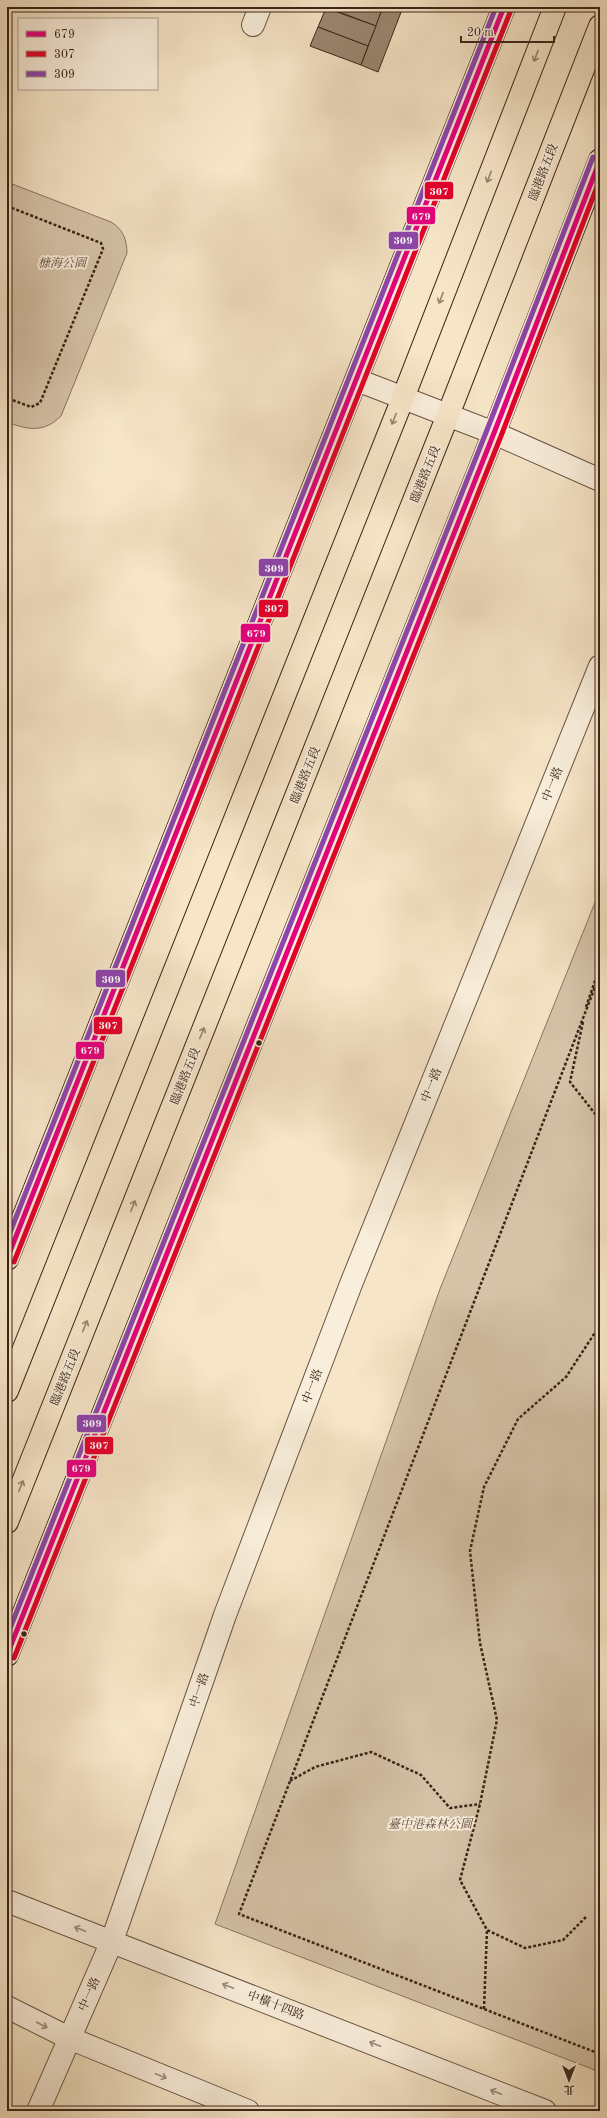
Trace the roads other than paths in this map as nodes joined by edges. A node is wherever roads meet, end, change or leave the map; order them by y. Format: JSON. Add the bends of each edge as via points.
{"nodes":[{"id":1,"x":555,"y":7,"type":"edge"},
{"id":2,"x":502,"y":8,"type":"edge"},
{"id":3,"x":600,"y":26,"type":"edge"},
{"id":4,"x":600,"y":160,"type":"edge"},
{"id":5,"x":357,"y":380,"type":"junction"},
{"id":6,"x":403,"y":398,"type":"junction"},
{"id":7,"x":448,"y":415,"type":"junction"},
{"id":8,"x":494,"y":433,"type":"junction"},
{"id":9,"x":600,"y":480,"type":"edge"},
{"id":10,"x":600,"y":666,"type":"edge"},
{"id":11,"x":7,"y":1258,"type":"edge"},
{"id":12,"x":7,"y":1391,"type":"edge"},
{"id":13,"x":7,"y":1522,"type":"edge"},
{"id":14,"x":7,"y":1655,"type":"edge"},
{"id":15,"x":7,"y":1901,"type":"edge"},
{"id":16,"x":112,"y":1941,"type":"junction"},
{"id":17,"x":7,"y":2007,"type":"edge"},
{"id":18,"x":69,"y":2038,"type":"junction"},
{"id":19,"x":38,"y":2111,"type":"edge"},
{"id":20,"x":248,"y":2111,"type":"edge"},
{"id":21,"x":545,"y":2111,"type":"edge"}],
"edges":[{"from":1,"to":6,"type":"main road","one_way":true},
{"from":2,"to":5,"type":"main road"},
{"from":3,"to":7,"type":"main road","name":"臨港路五段"},
{"from":4,"to":8,"type":"main road"},
{"from":5,"to":6,"type":"street"},
{"from":5,"to":11,"type":"main road"},
{"from":6,"to":7,"type":"street"},
{"from":6,"to":12,"type":"main road","one_way":true},
{"from":7,"to":8,"type":"street"},
{"from":13,"to":7,"type":"main road","name":"臨港路五段","one_way":true},
{"from":8,"to":9,"type":"street"},
{"from":8,"to":14,"type":"main road"},
{"from":10,"to":16,"type":"street","name":"中一路","via":[[348,1291],[225,1615]]},
{"from":16,"to":15,"type":"street","name":"中橫十四路","one_way":true},
{"from":16,"to":18,"type":"street","name":"中一路"},
{"from":21,"to":16,"type":"street","name":"中橫十四路","one_way":true},
{"from":17,"to":18,"type":"street","one_way":true},
{"from":18,"to":19,"type":"street","name":"中一路"},
{"from":18,"to":20,"type":"street","one_way":true}]}
